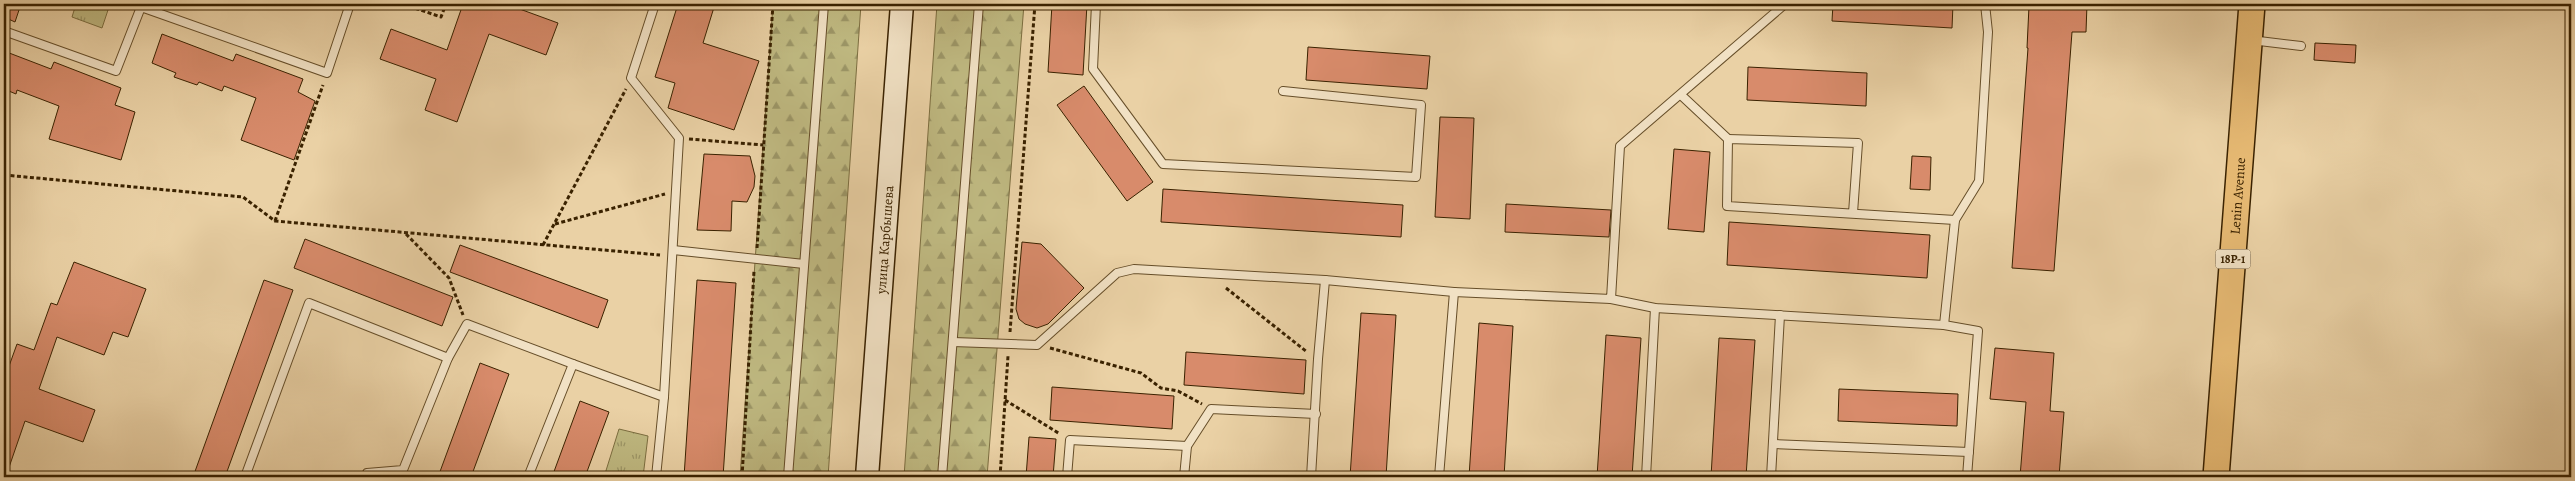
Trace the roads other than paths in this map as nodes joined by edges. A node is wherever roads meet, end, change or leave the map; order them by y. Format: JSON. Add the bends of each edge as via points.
{"nodes":[{"id":1,"x":350,"y":4,"type":"edge"},
{"id":2,"x":655,"y":4,"type":"edge"},
{"id":3,"x":824,"y":4,"type":"edge"},
{"id":4,"x":902,"y":4,"type":"edge"},
{"id":5,"x":980,"y":4,"type":"edge"},
{"id":6,"x":1096,"y":4,"type":"edge"},
{"id":7,"x":1785,"y":4,"type":"edge"},
{"id":8,"x":1985,"y":4,"type":"edge"},
{"id":9,"x":2252,"y":4,"type":"edge"},
{"id":10,"x":4,"y":31,"type":"edge"},
{"id":11,"x":2250,"y":40,"type":"junction"},
{"id":12,"x":2301,"y":46,"type":"dead end"},
{"id":13,"x":1283,"y":91,"type":"dead end"},
{"id":14,"x":1681,"y":96,"type":"junction"},
{"id":15,"x":1728,"y":139,"type":"junction"},
{"id":16,"x":1854,"y":213,"type":"junction"},
{"id":17,"x":1955,"y":220,"type":"junction"},
{"id":18,"x":672,"y":253,"type":"junction"},
{"id":19,"x":804,"y":264,"type":"junction"},
{"id":20,"x":1325,"y":280,"type":"junction"},
{"id":21,"x":1454,"y":292,"type":"junction"},
{"id":22,"x":1611,"y":299,"type":"junction"},
{"id":23,"x":1655,"y":308,"type":"junction"},
{"id":24,"x":1780,"y":315,"type":"junction"},
{"id":25,"x":1944,"y":325,"type":"junction"},
{"id":26,"x":952,"y":342,"type":"junction"},
{"id":27,"x":448,"y":358,"type":"junction"},
{"id":28,"x":573,"y":364,"type":"junction"},
{"id":29,"x":664,"y":397,"type":"junction"},
{"id":30,"x":1316,"y":414,"type":"junction"},
{"id":31,"x":1774,"y":444,"type":"junction"},
{"id":32,"x":1187,"y":446,"type":"junction"},
{"id":33,"x":1969,"y":452,"type":"junction"},
{"id":34,"x":244,"y":477,"type":"edge"},
{"id":35,"x":366,"y":477,"type":"edge"},
{"id":36,"x":528,"y":477,"type":"edge"},
{"id":37,"x":656,"y":477,"type":"edge"},
{"id":38,"x":788,"y":477,"type":"edge"},
{"id":39,"x":867,"y":477,"type":"edge"},
{"id":40,"x":942,"y":477,"type":"edge"},
{"id":41,"x":1067,"y":477,"type":"edge"},
{"id":42,"x":1184,"y":477,"type":"edge"},
{"id":43,"x":1312,"y":477,"type":"edge"},
{"id":44,"x":1439,"y":477,"type":"edge"},
{"id":45,"x":1646,"y":477,"type":"edge"},
{"id":46,"x":1771,"y":477,"type":"edge"},
{"id":47,"x":1967,"y":477,"type":"edge"},
{"id":48,"x":2216,"y":477,"type":"edge"}],
"edges":[{"from":1,"to":10,"type":"lane","via":[[327,72],[141,7],[116,71]]},
{"from":2,"to":18,"type":"lane","via":[[631,78],[679,138]]},
{"from":3,"to":19,"type":"lane"},
{"from":4,"to":39,"type":"street","name":"улица Карбышева"},
{"from":5,"to":26,"type":"lane"},
{"from":6,"to":13,"type":"lane","via":[[1093,69],[1163,164],[1416,177],[1421,105]]},
{"from":7,"to":14,"type":"lane"},
{"from":8,"to":17,"type":"lane","via":[[1988,32],[1979,181]]},
{"from":9,"to":11,"type":"main road","name":"Lenin Avenue","number":"18Р-1"},
{"from":11,"to":12,"type":"lane"},
{"from":11,"to":48,"type":"main road","name":"Lenin Avenue","number":"18Р-1"},
{"from":14,"to":15,"type":"lane"},
{"from":14,"to":22,"type":"lane","via":[[1620,146]]},
{"from":15,"to":16,"type":"lane","via":[[1727,206]]},
{"from":15,"to":16,"type":"lane","via":[[1858,142]]},
{"from":16,"to":17,"type":"lane"},
{"from":17,"to":25,"type":"lane"},
{"from":18,"to":19,"type":"lane"},
{"from":18,"to":29,"type":"lane"},
{"from":19,"to":38,"type":"lane"},
{"from":20,"to":21,"type":"lane"},
{"from":20,"to":26,"type":"lane","via":[[1134,269],[1117,273],[1038,344]]},
{"from":20,"to":30,"type":"lane"},
{"from":21,"to":22,"type":"lane"},
{"from":21,"to":44,"type":"lane"},
{"from":22,"to":23,"type":"lane"},
{"from":23,"to":24,"type":"lane"},
{"from":23,"to":45,"type":"lane"},
{"from":24,"to":25,"type":"lane"},
{"from":24,"to":31,"type":"lane"},
{"from":25,"to":33,"type":"lane","via":[[1978,331]]},
{"from":26,"to":40,"type":"lane"},
{"from":27,"to":28,"type":"lane","via":[[467,324]]},
{"from":27,"to":34,"type":"lane","via":[[309,302]]},
{"from":27,"to":35,"type":"lane","via":[[403,470],[367,473]]},
{"from":28,"to":29,"type":"lane"},
{"from":28,"to":36,"type":"lane"},
{"from":29,"to":37,"type":"lane"},
{"from":30,"to":32,"type":"lane","via":[[1211,409]]},
{"from":30,"to":43,"type":"lane"},
{"from":31,"to":33,"type":"lane"},
{"from":31,"to":46,"type":"lane"},
{"from":32,"to":41,"type":"lane","via":[[1070,440]]},
{"from":32,"to":42,"type":"lane"},
{"from":33,"to":47,"type":"lane"}]}
